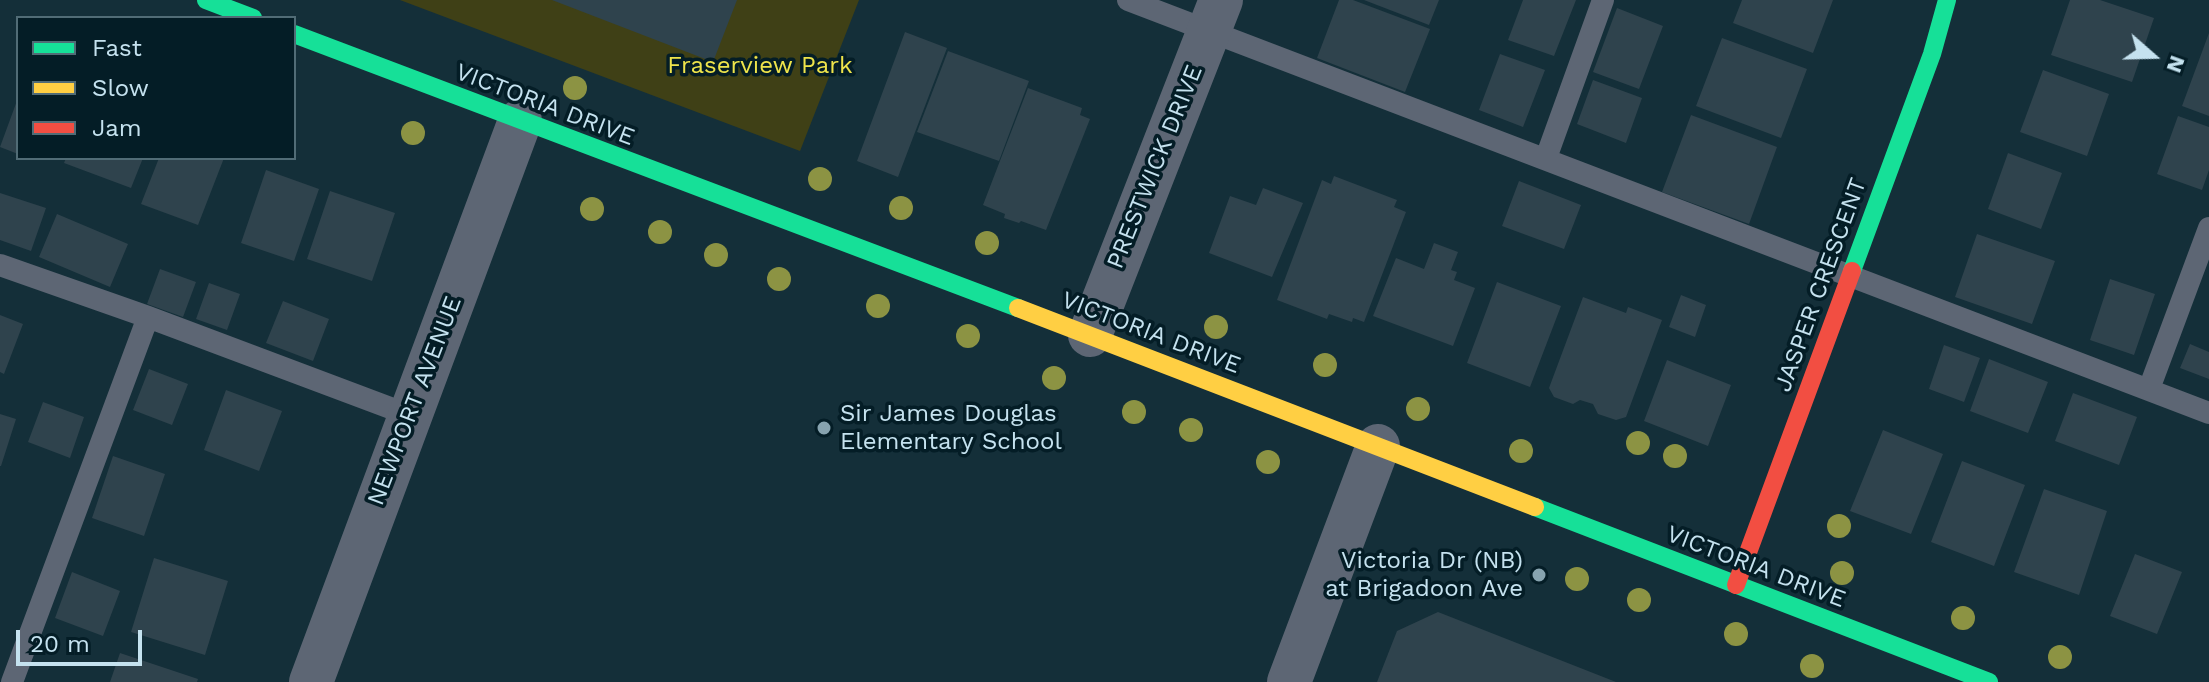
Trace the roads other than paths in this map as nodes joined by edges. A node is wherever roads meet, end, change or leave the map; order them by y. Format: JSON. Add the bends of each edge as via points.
{"nodes":[{"id":1,"x":206,"y":0,"type":"edge"},
{"id":2,"x":1128,"y":0,"type":"edge"},
{"id":3,"x":1603,"y":0,"type":"edge"},
{"id":4,"x":1947,"y":0,"type":"edge"},
{"id":5,"x":1215,"y":15,"type":"edge"},
{"id":6,"x":248,"y":16,"type":"edge"},
{"id":7,"x":296,"y":35,"type":"edge"},
{"id":8,"x":520,"y":121,"type":"junction"},
{"id":9,"x":1546,"y":158,"type":"junction"},
{"id":10,"x":2209,"y":228,"type":"edge"},
{"id":11,"x":0,"y":265,"type":"edge"},
{"id":12,"x":1850,"y":274,"type":"junction"},
{"id":13,"x":148,"y":317,"type":"junction"},
{"id":14,"x":1090,"y":335,"type":"junction"},
{"id":15,"x":2149,"y":389,"type":"junction"},
{"id":16,"x":2209,"y":413,"type":"edge"},
{"id":17,"x":409,"y":415,"type":"junction"},
{"id":18,"x":1378,"y":446,"type":"junction"},
{"id":19,"x":1736,"y":585,"type":"junction"},
{"id":20,"x":12,"y":682,"type":"edge"},
{"id":21,"x":311,"y":682,"type":"edge"},
{"id":22,"x":1289,"y":682,"type":"edge"},
{"id":23,"x":1989,"y":682,"type":"edge"}],
"edges":[{"from":1,"to":6,"type":"street"},
{"from":2,"to":5,"type":"lane"},
{"from":3,"to":9,"type":"lane"},
{"from":4,"to":12,"type":"street","name":"JASPER CRESCENT"},
{"from":5,"to":9,"type":"lane"},
{"from":5,"to":14,"type":"street","name":"PRESTWICK DRIVE"},
{"from":7,"to":8,"type":"street","name":"VICTORIA DRIVE"},
{"from":8,"to":14,"type":"street","name":"VICTORIA DRIVE"},
{"from":8,"to":17,"type":"street","name":"NEWPORT AVENUE"},
{"from":9,"to":12,"type":"lane"},
{"from":10,"to":15,"type":"lane"},
{"from":11,"to":13,"type":"lane"},
{"from":12,"to":15,"type":"lane"},
{"from":12,"to":19,"type":"street","name":"JASPER CRESCENT"},
{"from":13,"to":17,"type":"lane"},
{"from":13,"to":20,"type":"lane"},
{"from":14,"to":18,"type":"street","name":"VICTORIA DRIVE"},
{"from":15,"to":16,"type":"lane"},
{"from":17,"to":21,"type":"street","name":"NEWPORT AVENUE"},
{"from":18,"to":19,"type":"street","name":"VICTORIA DRIVE"},
{"from":18,"to":22,"type":"street"},
{"from":19,"to":23,"type":"street","name":"VICTORIA DRIVE"}]}
